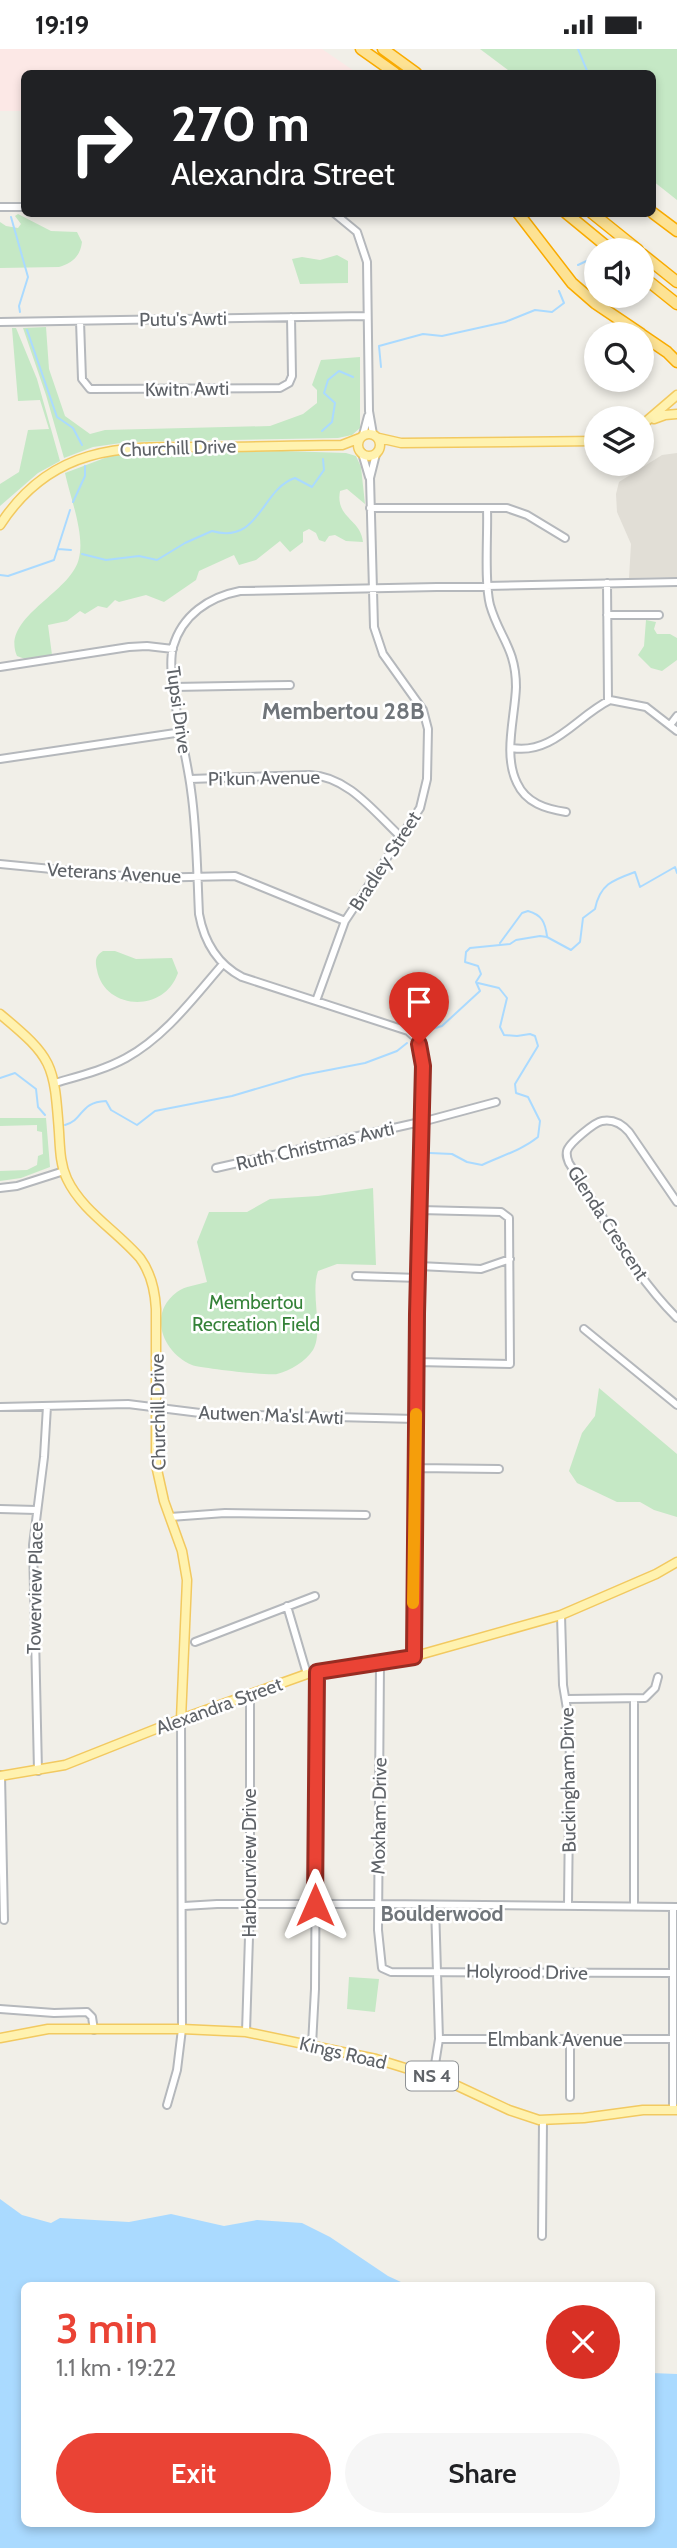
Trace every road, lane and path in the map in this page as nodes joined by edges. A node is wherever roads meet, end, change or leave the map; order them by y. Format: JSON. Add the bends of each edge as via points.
{"nodes":[{"id":1,"x":361,"y":49,"type":"edge"},
{"id":2,"x":383,"y":49,"type":"edge"},
{"id":3,"x":391,"y":70,"type":"edge"},
{"id":4,"x":412,"y":70,"type":"edge"},
{"id":5,"x":0,"y":207,"type":"edge"},
{"id":6,"x":21,"y":207,"type":"edge"},
{"id":7,"x":656,"y":215,"type":"edge"},
{"id":8,"x":339,"y":217,"type":"edge"},
{"id":9,"x":521,"y":217,"type":"edge"},
{"id":10,"x":571,"y":217,"type":"edge"},
{"id":11,"x":597,"y":217,"type":"edge"},
{"id":12,"x":677,"y":231,"type":"edge"},
{"id":13,"x":596,"y":238,"type":"edge"},
{"id":14,"x":623,"y":238,"type":"edge"},
{"id":15,"x":654,"y":264,"type":"edge"},
{"id":16,"x":677,"y":282,"type":"edge"},
{"id":17,"x":654,"y":286,"type":"edge"},
{"id":18,"x":677,"y":304,"type":"edge"},
{"id":19,"x":367,"y":316,"type":"junction"},
{"id":20,"x":290,"y":317,"type":"junction"},
{"id":21,"x":80,"y":321,"type":"junction"},
{"id":22,"x":0,"y":322,"type":"edge"},
{"id":23,"x":623,"y":322,"type":"edge"},
{"id":24,"x":654,"y":343,"type":"edge"},
{"id":25,"x":677,"y":362,"type":"edge"},
{"id":26,"x":677,"y":395,"type":"edge"},
{"id":27,"x":369,"y":411,"type":"junction"},
{"id":28,"x":677,"y":414,"type":"edge"},
{"id":29,"x":654,"y":415,"type":"edge"},
{"id":30,"x":654,"y":420,"type":"edge"},
{"id":31,"x":376,"y":436,"type":"junction"},
{"id":32,"x":362,"y":437,"type":"junction"},
{"id":33,"x":584,"y":441,"type":"edge"},
{"id":34,"x":401,"y":443,"type":"junction"},
{"id":35,"x":342,"y":445,"type":"junction"},
{"id":36,"x":378,"y":451,"type":"junction"},
{"id":37,"x":361,"y":452,"type":"junction"},
{"id":38,"x":370,"y":478,"type":"junction"},
{"id":39,"x":370,"y":508,"type":"junction"},
{"id":40,"x":487,"y":508,"type":"junction"},
{"id":41,"x":0,"y":525,"type":"edge"},
{"id":42,"x":565,"y":538,"type":"dead end"},
{"id":43,"x":677,"y":582,"type":"edge"},
{"id":44,"x":607,"y":583,"type":"junction"},
{"id":45,"x":488,"y":586,"type":"junction"},
{"id":46,"x":372,"y":588,"type":"junction"},
{"id":47,"x":607,"y":615,"type":"junction"},
{"id":48,"x":659,"y":615,"type":"dead end"},
{"id":49,"x":173,"y":649,"type":"junction"},
{"id":50,"x":0,"y":667,"type":"edge"},
{"id":51,"x":290,"y":685,"type":"dead end"},
{"id":52,"x":174,"y":687,"type":"junction"},
{"id":53,"x":608,"y":701,"type":"junction"},
{"id":54,"x":677,"y":716,"type":"edge"},
{"id":55,"x":670,"y":725,"type":"junction"},
{"id":56,"x":677,"y":731,"type":"edge"},
{"id":57,"x":181,"y":732,"type":"junction"},
{"id":58,"x":512,"y":748,"type":"junction"},
{"id":59,"x":0,"y":759,"type":"edge"},
{"id":60,"x":190,"y":779,"type":"junction"},
{"id":61,"x":566,"y":812,"type":"dead end"},
{"id":62,"x":401,"y":837,"type":"junction"},
{"id":63,"x":0,"y":864,"type":"edge"},
{"id":64,"x":197,"y":877,"type":"junction"},
{"id":65,"x":345,"y":921,"type":"junction"},
{"id":66,"x":223,"y":964,"type":"junction"},
{"id":67,"x":316,"y":1001,"type":"junction"},
{"id":68,"x":0,"y":1014,"type":"edge"},
{"id":69,"x":55,"y":1083,"type":"junction"},
{"id":70,"x":496,"y":1102,"type":"dead end"},
{"id":71,"x":422,"y":1121,"type":"junction"},
{"id":72,"x":216,"y":1168,"type":"dead end"},
{"id":73,"x":64,"y":1171,"type":"junction"},
{"id":74,"x":677,"y":1185,"type":"edge"},
{"id":75,"x":0,"y":1188,"type":"edge"},
{"id":76,"x":669,"y":1191,"type":"junction"},
{"id":77,"x":677,"y":1202,"type":"edge"},
{"id":78,"x":420,"y":1210,"type":"junction"},
{"id":79,"x":510,"y":1259,"type":"junction"},
{"id":80,"x":419,"y":1266,"type":"junction"},
{"id":81,"x":356,"y":1276,"type":"dead end"},
{"id":82,"x":419,"y":1277,"type":"junction"},
{"id":83,"x":677,"y":1318,"type":"edge"},
{"id":84,"x":584,"y":1329,"type":"dead end"},
{"id":85,"x":417,"y":1362,"type":"junction"},
{"id":86,"x":677,"y":1405,"type":"edge"},
{"id":87,"x":47,"y":1406,"type":"junction"},
{"id":88,"x":0,"y":1407,"type":"edge"},
{"id":89,"x":156,"y":1408,"type":"junction"},
{"id":90,"x":416,"y":1419,"type":"junction"},
{"id":91,"x":416,"y":1468,"type":"junction"},
{"id":92,"x":499,"y":1469,"type":"dead end"},
{"id":93,"x":0,"y":1509,"type":"edge"},
{"id":94,"x":36,"y":1510,"type":"junction"},
{"id":95,"x":366,"y":1515,"type":"dead end"},
{"id":96,"x":170,"y":1517,"type":"junction"},
{"id":97,"x":677,"y":1562,"type":"edge"},
{"id":98,"x":315,"y":1596,"type":"dead end"},
{"id":99,"x":287,"y":1606,"type":"junction"},
{"id":100,"x":561,"y":1615,"type":"junction"},
{"id":101,"x":195,"y":1642,"type":"dead end"},
{"id":102,"x":414,"y":1657,"type":"junction"},
{"id":103,"x":380,"y":1663,"type":"junction"},
{"id":104,"x":317,"y":1672,"type":"junction"},
{"id":105,"x":307,"y":1674,"type":"junction"},
{"id":106,"x":658,"y":1677,"type":"dead end"},
{"id":107,"x":250,"y":1694,"type":"junction"},
{"id":108,"x":567,"y":1699,"type":"junction"},
{"id":109,"x":634,"y":1699,"type":"junction"},
{"id":110,"x":181,"y":1719,"type":"junction"},
{"id":111,"x":38,"y":1771,"type":"junction"},
{"id":112,"x":0,"y":1776,"type":"edge"},
{"id":113,"x":379,"y":1904,"type":"junction"},
{"id":114,"x":250,"y":1905,"type":"junction"},
{"id":115,"x":315,"y":1905,"type":"junction"},
{"id":116,"x":435,"y":1905,"type":"junction"},
{"id":117,"x":568,"y":1905,"type":"junction"},
{"id":118,"x":184,"y":1906,"type":"junction"},
{"id":119,"x":634,"y":1906,"type":"junction"},
{"id":120,"x":675,"y":1907,"type":"edge"},
{"id":121,"x":4,"y":1920,"type":"dead end"},
{"id":122,"x":383,"y":1968,"type":"joint"},
{"id":123,"x":435,"y":1972,"type":"junction"},
{"id":124,"x":673,"y":1973,"type":"junction"},
{"id":125,"x":0,"y":2009,"type":"edge"},
{"id":126,"x":183,"y":2029,"type":"junction"},
{"id":127,"x":94,"y":2030,"type":"junction"},
{"id":128,"x":246,"y":2032,"type":"junction"},
{"id":129,"x":0,"y":2038,"type":"edge"},
{"id":130,"x":439,"y":2039,"type":"junction"},
{"id":131,"x":671,"y":2039,"type":"junction"},
{"id":132,"x":569,"y":2040,"type":"junction"},
{"id":133,"x":312,"y":2045,"type":"junction"},
{"id":134,"x":433,"y":2077,"type":"junction"},
{"id":135,"x":570,"y":2097,"type":"dead end"},
{"id":136,"x":167,"y":2105,"type":"dead end"},
{"id":137,"x":675,"y":2109,"type":"edge"},
{"id":138,"x":543,"y":2120,"type":"junction"},
{"id":139,"x":542,"y":2236,"type":"dead end"}],
"edges":[{"from":1,"to":3,"type":"highway"},
{"from":2,"to":4,"type":"highway"},
{"from":5,"to":6,"type":"street"},
{"from":7,"to":12,"type":"highway"},
{"from":8,"to":19,"type":"street","via":[[357,232],[367,262]]},
{"from":9,"to":23,"type":"highway","via":[[572,283]]},
{"from":10,"to":13,"type":"highway"},
{"from":11,"to":14,"type":"highway"},
{"from":15,"to":16,"type":"highway"},
{"from":17,"to":18,"type":"highway"},
{"from":19,"to":20,"type":"street","name":"Putu's Awti"},
{"from":19,"to":27,"type":"street"},
{"from":20,"to":21,"type":"street","name":"Putu's Awti"},
{"from":20,"to":21,"type":"street","name":"Kwitn Awti","via":[[292,376],[280,388],[90,389],[82,379]]},
{"from":21,"to":22,"type":"street","name":"Putu's Awti"},
{"from":24,"to":25,"type":"highway"},
{"from":26,"to":29,"type":"main road"},
{"from":27,"to":31,"type":"street"},
{"from":27,"to":32,"type":"street"},
{"from":28,"to":30,"type":"main road"},
{"from":31,"to":32,"type":"main road"},
{"from":31,"to":34,"type":"main road"},
{"from":31,"to":36,"type":"main road"},
{"from":32,"to":35,"type":"main road","name":"Churchill Drive"},
{"from":32,"to":37,"type":"main road"},
{"from":33,"to":34,"type":"main road"},
{"from":34,"to":36,"type":"main road"},
{"from":35,"to":37,"type":"main road","name":"Churchill Drive"},
{"from":35,"to":41,"type":"main road","name":"Churchill Drive","via":[[156,446],[95,453],[38,482]]},
{"from":36,"to":37,"type":"main road","via":[[369,456]]},
{"from":36,"to":38,"type":"street","name":"Bradley Street"},
{"from":37,"to":38,"type":"street","name":"Bradley Street"},
{"from":38,"to":39,"type":"street","name":"Bradley Street"},
{"from":39,"to":40,"type":"street"},
{"from":39,"to":46,"type":"street","name":"Bradley Street"},
{"from":40,"to":42,"type":"street","via":[[521,512]]},
{"from":40,"to":45,"type":"street"},
{"from":43,"to":44,"type":"street","name":"Tupsi Drive"},
{"from":44,"to":45,"type":"street","name":"Tupsi Drive"},
{"from":44,"to":47,"type":"street"},
{"from":45,"to":46,"type":"street","name":"Tupsi Drive"},
{"from":45,"to":58,"type":"street","via":[[491,608],[515,670]]},
{"from":46,"to":49,"type":"street","name":"Tupsi Drive","via":[[224,594],[192,614]]},
{"from":46,"to":62,"type":"street","name":"Bradley Street","via":[[379,644],[418,701],[428,729],[424,798]]},
{"from":47,"to":48,"type":"street"},
{"from":47,"to":53,"type":"street"},
{"from":49,"to":50,"type":"street","via":[[130,647]]},
{"from":49,"to":52,"type":"street","name":"Tupsi Drive"},
{"from":51,"to":52,"type":"street"},
{"from":52,"to":57,"type":"street","name":"Tupsi Drive"},
{"from":53,"to":55,"type":"street","via":[[643,706]]},
{"from":53,"to":58,"type":"street","via":[[550,741],[528,749]]},
{"from":54,"to":55,"type":"street"},
{"from":55,"to":56,"type":"street"},
{"from":57,"to":59,"type":"street"},
{"from":57,"to":60,"type":"street","name":"Tupsi Drive"},
{"from":58,"to":61,"type":"street","via":[[512,769],[522,792],[543,807]]},
{"from":60,"to":62,"type":"street","name":"Pi'kun Avenue","via":[[327,777],[348,788]]},
{"from":60,"to":64,"type":"street","name":"Tupsi Drive"},
{"from":62,"to":65,"type":"street","name":"Bradley Street"},
{"from":63,"to":64,"type":"street","name":"Veterans Avenue","via":[[144,878]]},
{"from":64,"to":65,"type":"street","name":"Veterans Avenue","via":[[244,879]]},
{"from":64,"to":66,"type":"street","name":"Tupsi Drive","via":[[203,931]]},
{"from":65,"to":67,"type":"street","name":"Bradley Street"},
{"from":66,"to":67,"type":"street","name":"Tupsi Drive","via":[[249,979]]},
{"from":66,"to":69,"type":"street","via":[[140,1050]]},
{"from":67,"to":71,"type":"street","name":"Tupsi Drive","via":[[402,1028],[415,1037],[422,1058]]},
{"from":68,"to":69,"type":"main road","name":"Churchill Drive","via":[[38,1047]]},
{"from":69,"to":73,"type":"main road","name":"Churchill Drive"},
{"from":70,"to":71,"type":"street","name":"Ruth Christmas Awti"},
{"from":71,"to":72,"type":"street","name":"Ruth Christmas Awti"},
{"from":71,"to":78,"type":"street"},
{"from":73,"to":75,"type":"street"},
{"from":73,"to":89,"type":"main road","name":"Churchill Drive","via":[[76,1194],[135,1253],[150,1275],[156,1309]]},
{"from":74,"to":76,"type":"street"},
{"from":76,"to":77,"type":"street"},
{"from":76,"to":83,"type":"street","name":"Glenda Crescent","via":[[627,1130],[616,1122],[598,1122],[569,1146],[567,1159],[629,1259]]},
{"from":78,"to":79,"type":"street","via":[[504,1213],[511,1221]]},
{"from":78,"to":80,"type":"street"},
{"from":79,"to":80,"type":"street","via":[[481,1269]]},
{"from":79,"to":85,"type":"street","via":[[510,1364]]},
{"from":80,"to":82,"type":"street"},
{"from":81,"to":82,"type":"street"},
{"from":82,"to":85,"type":"street"},
{"from":84,"to":86,"type":"street"},
{"from":85,"to":90,"type":"street"},
{"from":87,"to":88,"type":"street","name":"Autwen Ma'sl Awti"},
{"from":87,"to":89,"type":"street","name":"Autwen Ma'sl Awti"},
{"from":87,"to":94,"type":"street","name":"Towerview Place"},
{"from":89,"to":90,"type":"street","name":"Autwen Ma'sl Awti","via":[[208,1414]]},
{"from":89,"to":96,"type":"main road","name":"Churchill Drive","via":[[156,1465]]},
{"from":90,"to":91,"type":"street"},
{"from":91,"to":92,"type":"street"},
{"from":91,"to":102,"type":"street"},
{"from":93,"to":94,"type":"street"},
{"from":94,"to":111,"type":"street","name":"Towerview Place"},
{"from":95,"to":96,"type":"street"},
{"from":96,"to":110,"type":"main road","name":"Churchill Drive","via":[[183,1551],[187,1580]]},
{"from":97,"to":100,"type":"main road","name":"Alexandra Street"},
{"from":98,"to":99,"type":"street"},
{"from":99,"to":101,"type":"street"},
{"from":99,"to":105,"type":"street"},
{"from":100,"to":102,"type":"main road","name":"Alexandra Street"},
{"from":100,"to":108,"type":"street","name":"Buckingham Drive"},
{"from":102,"to":103,"type":"main road","name":"Alexandra Street"},
{"from":103,"to":104,"type":"main road","name":"Alexandra Street"},
{"from":103,"to":113,"type":"street","name":"Moxham Drive"},
{"from":104,"to":105,"type":"main road","name":"Alexandra Street"},
{"from":104,"to":115,"type":"street"},
{"from":105,"to":107,"type":"main road","name":"Alexandra Street"},
{"from":106,"to":109,"type":"street","via":[[650,1695]]},
{"from":107,"to":110,"type":"main road","name":"Alexandra Street"},
{"from":107,"to":114,"type":"street","name":"Harbourview Drive"},
{"from":108,"to":109,"type":"street"},
{"from":108,"to":117,"type":"street","name":"Buckingham Drive"},
{"from":109,"to":119,"type":"street"},
{"from":110,"to":111,"type":"main road","name":"Alexandra Street","via":[[65,1765]]},
{"from":110,"to":118,"type":"street","name":"Churchill Drive"},
{"from":111,"to":112,"type":"main road","name":"Alexandra Street"},
{"from":112,"to":121,"type":"street"},
{"from":113,"to":115,"type":"street"},
{"from":113,"to":116,"type":"street"},
{"from":113,"to":122,"type":"street","name":"Moxham Drive"},
{"from":114,"to":115,"type":"street"},
{"from":114,"to":118,"type":"street"},
{"from":114,"to":128,"type":"street","name":"Harbourview Drive"},
{"from":115,"to":133,"type":"street"},
{"from":116,"to":117,"type":"street"},
{"from":116,"to":123,"type":"street"},
{"from":117,"to":119,"type":"street"},
{"from":118,"to":126,"type":"street","name":"Churchill Drive"},
{"from":119,"to":120,"type":"street"},
{"from":120,"to":124,"type":"street"},
{"from":122,"to":123,"type":"street","name":"Holyrood Drive"},
{"from":123,"to":124,"type":"street","name":"Holyrood Drive"},
{"from":123,"to":130,"type":"street"},
{"from":124,"to":131,"type":"street"},
{"from":125,"to":127,"type":"street","via":[[85,2011],[92,2017]]},
{"from":126,"to":127,"type":"main road","name":"Kings Road","number":"NS 4"},
{"from":126,"to":128,"type":"main road","name":"Kings Road","number":"NS 4"},
{"from":126,"to":136,"type":"street","name":"Churchill Drive"},
{"from":127,"to":129,"type":"main road","name":"Kings Road","number":"NS 4","via":[[48,2029]]},
{"from":128,"to":133,"type":"main road","name":"Kings Road","number":"NS 4"},
{"from":130,"to":132,"type":"street","name":"Elmbank Avenue"},
{"from":130,"to":134,"type":"street"},
{"from":131,"to":132,"type":"street","name":"Elmbank Avenue"},
{"from":131,"to":137,"type":"street"},
{"from":132,"to":135,"type":"street"},
{"from":133,"to":134,"type":"main road","name":"Kings Road","number":"NS 4"},
{"from":134,"to":138,"type":"main road","name":"Kings Road","number":"NS 4"},
{"from":137,"to":138,"type":"main road","name":"Kings Road","number":"NS 4"},
{"from":138,"to":139,"type":"street"}]}
